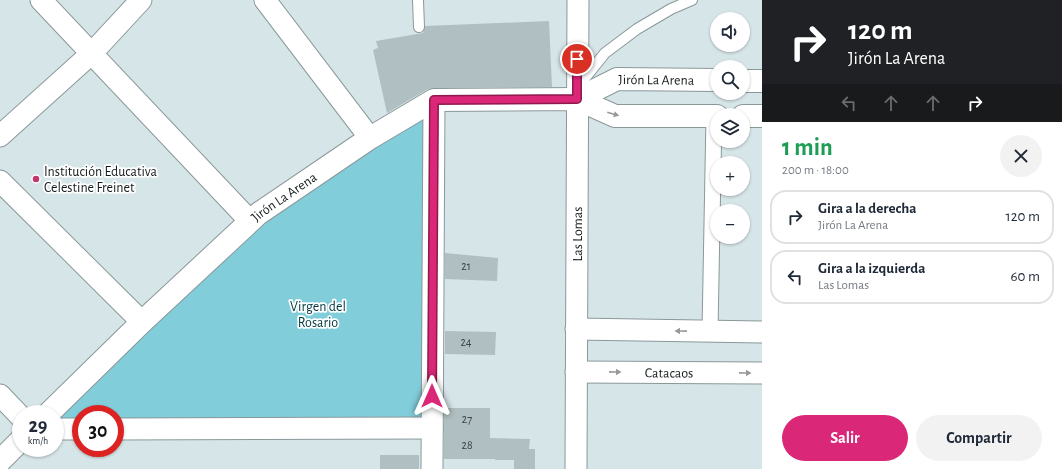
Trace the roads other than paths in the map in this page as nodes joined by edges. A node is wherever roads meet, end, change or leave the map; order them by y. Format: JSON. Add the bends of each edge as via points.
{"nodes":[{"id":1,"x":41,"y":0,"type":"edge"},
{"id":2,"x":141,"y":0,"type":"edge"},
{"id":3,"x":265,"y":0,"type":"edge"},
{"id":4,"x":418,"y":0,"type":"edge"},
{"id":5,"x":578,"y":0,"type":"edge"},
{"id":6,"x":692,"y":0,"type":"edge"},
{"id":7,"x":419,"y":27,"type":"dead end"},
{"id":8,"x":92,"y":53,"type":"junction"},
{"id":9,"x":710,"y":80,"type":"edge"},
{"id":10,"x":750,"y":81,"type":"edge"},
{"id":11,"x":762,"y":81,"type":"edge"},
{"id":12,"x":577,"y":94,"type":"junction"},
{"id":13,"x":434,"y":100,"type":"junction"},
{"id":14,"x":710,"y":116,"type":"edge"},
{"id":15,"x":750,"y":116,"type":"edge"},
{"id":16,"x":762,"y":116,"type":"edge"},
{"id":17,"x":0,"y":136,"type":"edge"},
{"id":18,"x":370,"y":138,"type":"junction"},
{"id":19,"x":715,"y":148,"type":"edge"},
{"id":20,"x":0,"y":181,"type":"edge"},
{"id":21,"x":250,"y":221,"type":"junction"},
{"id":22,"x":142,"y":322,"type":"junction"},
{"id":23,"x":576,"y":329,"type":"junction"},
{"id":24,"x":710,"y":331,"type":"junction"},
{"id":25,"x":762,"y":332,"type":"edge"},
{"id":26,"x":576,"y":372,"type":"junction"},
{"id":27,"x":762,"y":373,"type":"edge"},
{"id":28,"x":0,"y":395,"type":"edge"},
{"id":29,"x":57,"y":405,"type":"edge"},
{"id":30,"x":12,"y":408,"type":"edge"},
{"id":31,"x":432,"y":428,"type":"junction"},
{"id":32,"x":124,"y":429,"type":"edge"},
{"id":33,"x":12,"y":449,"type":"edge"},
{"id":34,"x":0,"y":461,"type":"edge"},
{"id":35,"x":432,"y":469,"type":"edge"},
{"id":36,"x":576,"y":469,"type":"edge"}],
"edges":[{"from":1,"to":8,"type":"street"},
{"from":2,"to":8,"type":"street"},
{"from":3,"to":18,"type":"street"},
{"from":4,"to":7,"type":"lane"},
{"from":5,"to":12,"type":"street","name":"Las Lomas"},
{"from":6,"to":12,"type":"lane","via":[[637,29],[605,53]]},
{"from":8,"to":17,"type":"street"},
{"from":8,"to":21,"type":"street"},
{"from":9,"to":12,"type":"street","name":"Jirón La Arena","via":[[617,79]]},
{"from":10,"to":11,"type":"street"},
{"from":12,"to":13,"type":"street","name":"Jirón La Arena"},
{"from":12,"to":14,"type":"street","name":"Jirón La Arena","one_way":true,"via":[[615,116]]},
{"from":12,"to":23,"type":"street","name":"Las Lomas"},
{"from":13,"to":18,"type":"street","name":"Jirón La Arena"},
{"from":13,"to":31,"type":"street"},
{"from":15,"to":16,"type":"street"},
{"from":18,"to":21,"type":"street","name":"Jirón La Arena"},
{"from":19,"to":24,"type":"street"},
{"from":20,"to":22,"type":"street"},
{"from":21,"to":22,"type":"street","name":"Jirón La Arena"},
{"from":22,"to":29,"type":"street","name":"Jirón La Arena"},
{"from":24,"to":23,"type":"street","one_way":true},
{"from":23,"to":26,"type":"street","name":"Las Lomas"},
{"from":24,"to":25,"type":"street"},
{"from":26,"to":27,"type":"street","name":"Catacaos","one_way":true},
{"from":26,"to":36,"type":"street","name":"Las Lomas"},
{"from":28,"to":30,"type":"street"},
{"from":31,"to":32,"type":"street"},
{"from":31,"to":35,"type":"street"},
{"from":33,"to":34,"type":"street"}]}
